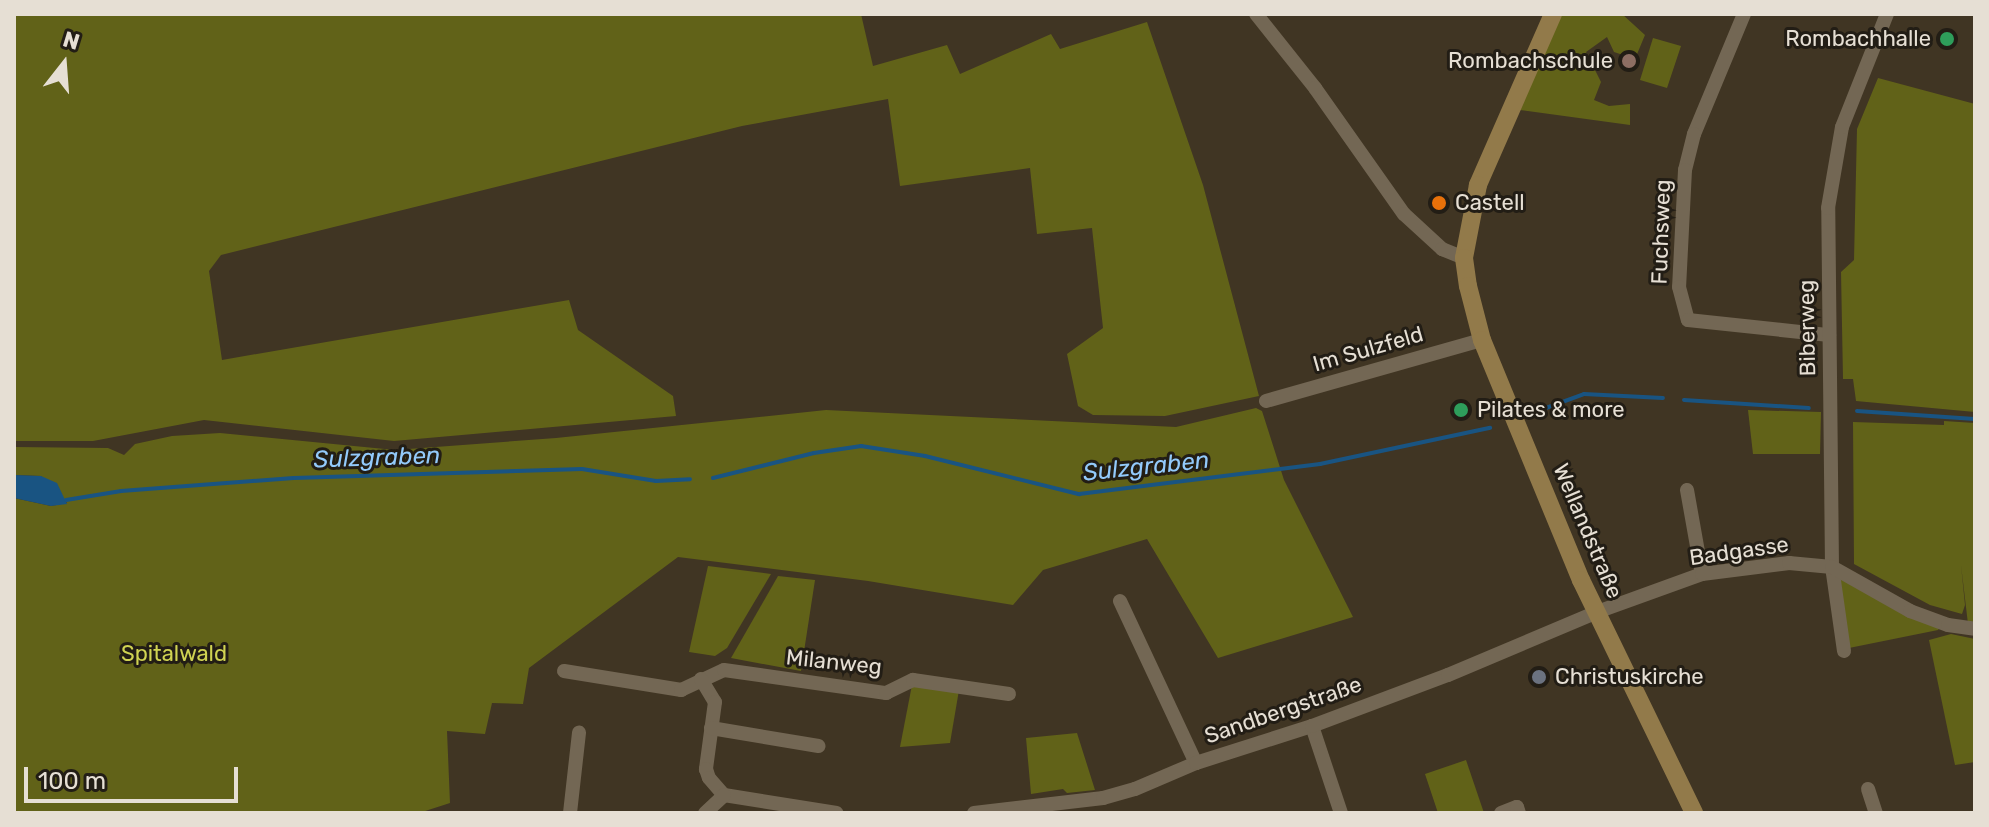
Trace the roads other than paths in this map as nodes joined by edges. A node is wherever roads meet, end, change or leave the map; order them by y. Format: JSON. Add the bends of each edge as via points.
{"nodes":[{"id":1,"x":1256,"y":14,"type":"edge"},
{"id":2,"x":1553,"y":14,"type":"edge"},
{"id":3,"x":1744,"y":14,"type":"edge"},
{"id":4,"x":1887,"y":14,"type":"edge"},
{"id":5,"x":1464,"y":258,"type":"junction"},
{"id":6,"x":1829,"y":335,"type":"junction"},
{"id":7,"x":1482,"y":340,"type":"junction"},
{"id":8,"x":1266,"y":401,"type":"dead end"},
{"id":9,"x":1687,"y":490,"type":"dead end"},
{"id":10,"x":1832,"y":567,"type":"junction"},
{"id":11,"x":1702,"y":574,"type":"junction"},
{"id":12,"x":1120,"y":601,"type":"dead end"},
{"id":13,"x":1597,"y":612,"type":"junction"},
{"id":14,"x":1975,"y":629,"type":"edge"},
{"id":15,"x":1844,"y":651,"type":"dead end"},
{"id":16,"x":564,"y":671,"type":"dead end"},
{"id":17,"x":701,"y":679,"type":"junction"},
{"id":18,"x":1009,"y":694,"type":"dead end"},
{"id":19,"x":1312,"y":726,"type":"junction"},
{"id":20,"x":711,"y":728,"type":"junction"},
{"id":21,"x":579,"y":733,"type":"dead end"},
{"id":22,"x":819,"y":746,"type":"dead end"},
{"id":23,"x":1196,"y":763,"type":"junction"},
{"id":24,"x":1868,"y":789,"type":"dead end"},
{"id":25,"x":724,"y":795,"type":"junction"},
{"id":26,"x":570,"y":813,"type":"edge"},
{"id":27,"x":705,"y":813,"type":"edge"},
{"id":28,"x":837,"y":813,"type":"edge"},
{"id":29,"x":974,"y":813,"type":"edge"},
{"id":30,"x":1341,"y":813,"type":"edge"},
{"id":31,"x":1501,"y":813,"type":"edge"},
{"id":32,"x":1519,"y":813,"type":"edge"},
{"id":33,"x":1694,"y":813,"type":"edge"},
{"id":34,"x":1876,"y":813,"type":"edge"}],
"edges":[{"from":1,"to":5,"type":"street","via":[[1404,214],[1442,249]]},
{"from":2,"to":5,"type":"main road","via":[[1478,185]]},
{"from":3,"to":6,"type":"street","name":"Fuchsweg","via":[[1694,134],[1685,170],[1679,287],[1688,320]]},
{"from":4,"to":6,"type":"street","name":"Biberweg","via":[[1842,127],[1834,163],[1828,208]]},
{"from":5,"to":7,"type":"main road","name":"Wellandstraße"},
{"from":6,"to":10,"type":"street","name":"Biberweg"},
{"from":7,"to":8,"type":"street","name":"Im Sulzfeld"},
{"from":7,"to":13,"type":"main road","name":"Wellandstraße"},
{"from":9,"to":11,"type":"street"},
{"from":10,"to":11,"type":"street","name":"Badgasse","via":[[1789,563]]},
{"from":10,"to":14,"type":"street","name":"Badgasse","via":[[1910,611]]},
{"from":10,"to":15,"type":"street","name":"Biberweg"},
{"from":11,"to":13,"type":"street","name":"Badgasse"},
{"from":12,"to":23,"type":"street"},
{"from":13,"to":19,"type":"street","name":"Sandbergstraße"},
{"from":13,"to":33,"type":"main road","name":"Wellandstraße"},
{"from":16,"to":17,"type":"street","name":"Milanweg","via":[[681,690]]},
{"from":17,"to":18,"type":"street","name":"Milanweg","via":[[724,670],[886,693],[913,680]]},
{"from":17,"to":20,"type":"street","via":[[715,702]]},
{"from":19,"to":23,"type":"street","name":"Sandbergstraße"},
{"from":19,"to":30,"type":"street"},
{"from":20,"to":22,"type":"street"},
{"from":20,"to":25,"type":"street","via":[[706,769]]},
{"from":21,"to":26,"type":"street"},
{"from":23,"to":29,"type":"street","name":"Sandbergstraße","via":[[1119,795]]},
{"from":24,"to":34,"type":"street"},
{"from":25,"to":27,"type":"street"},
{"from":25,"to":28,"type":"street"},
{"from":31,"to":32,"type":"street","via":[[1517,807]]}]}
